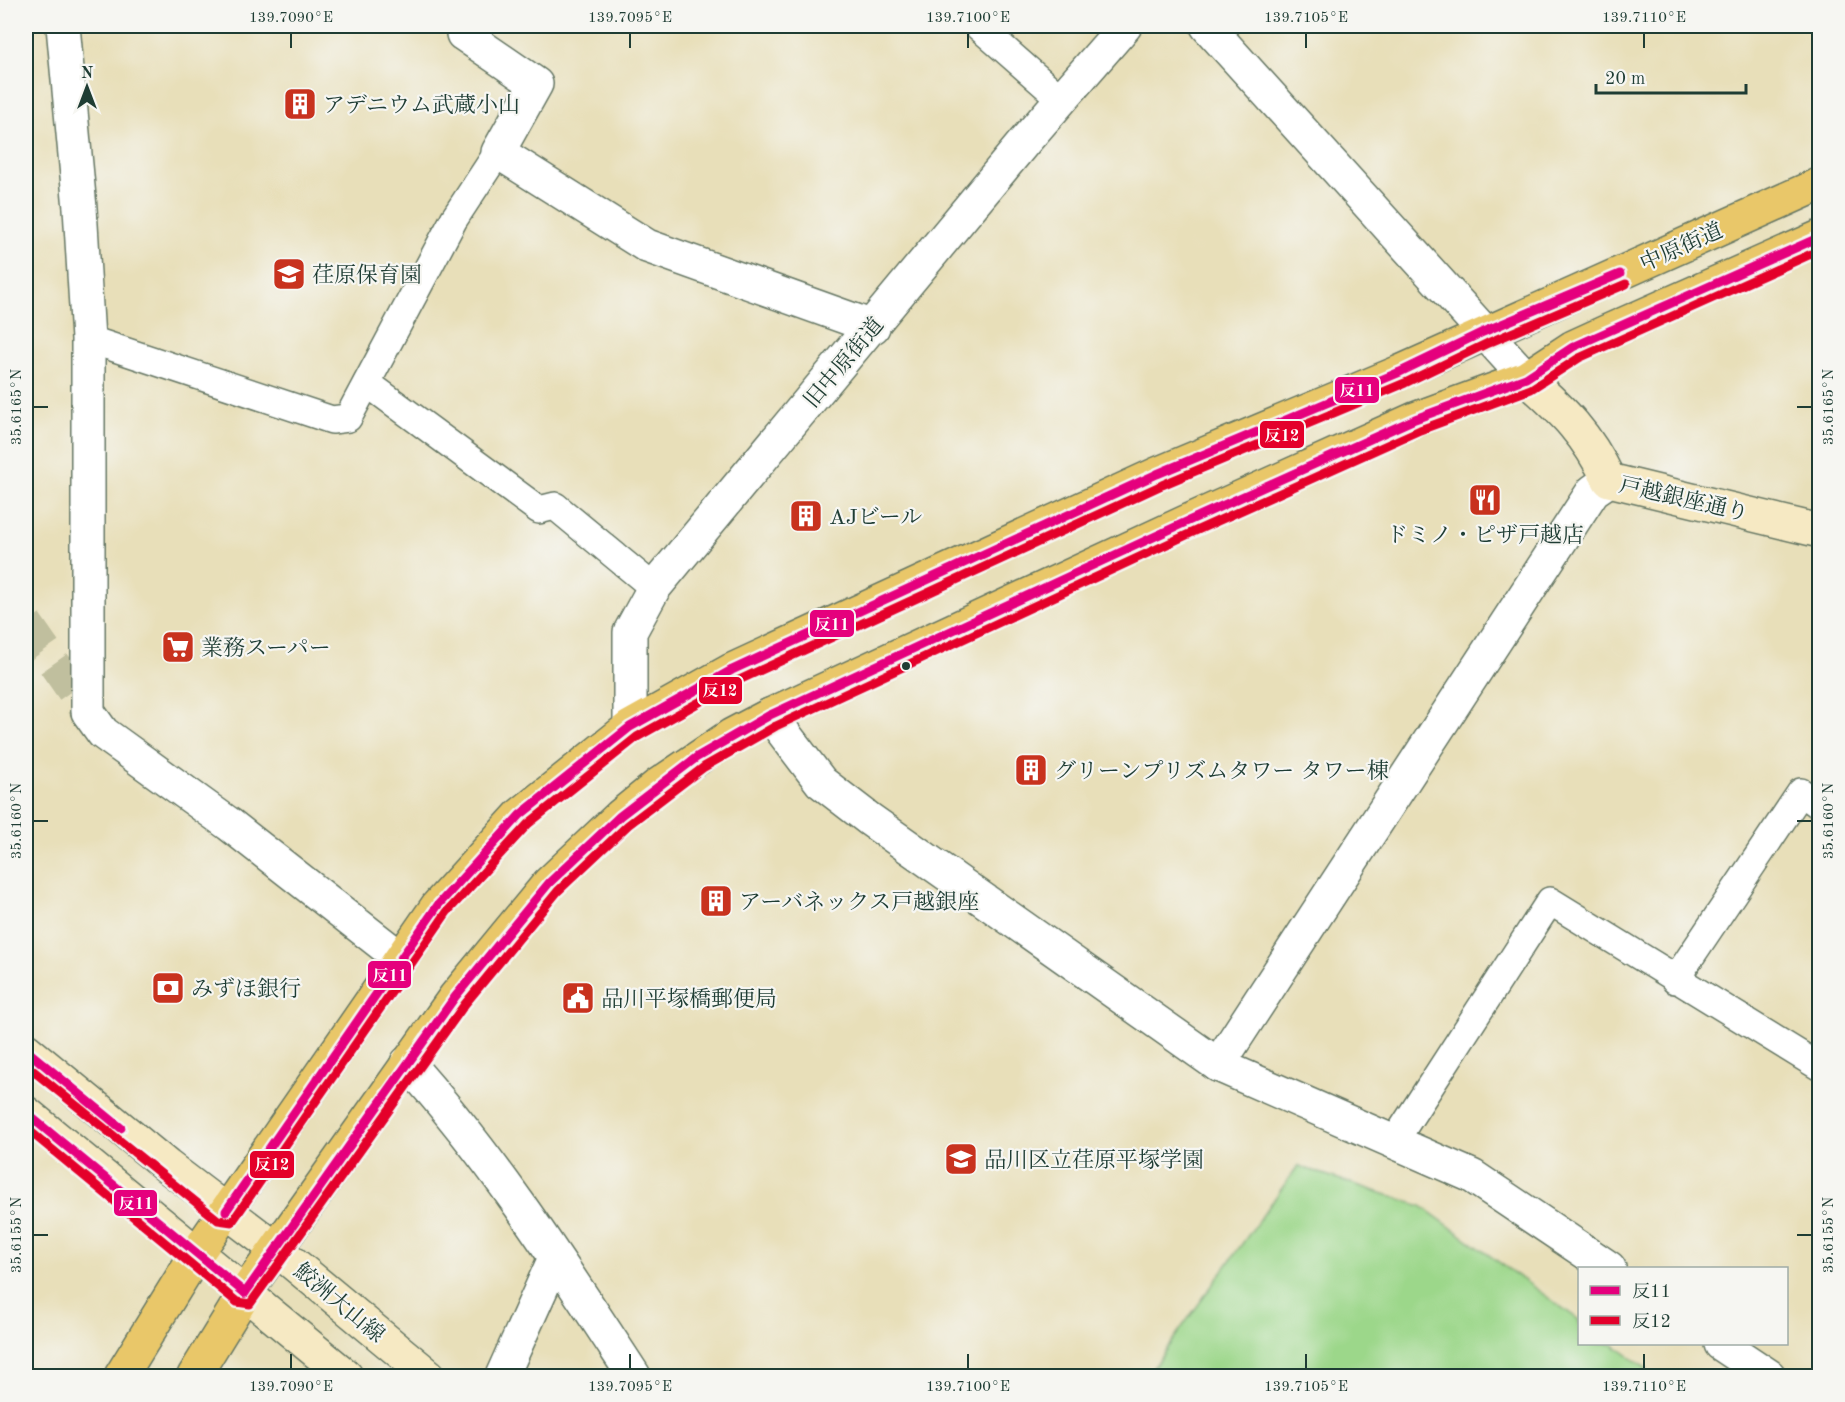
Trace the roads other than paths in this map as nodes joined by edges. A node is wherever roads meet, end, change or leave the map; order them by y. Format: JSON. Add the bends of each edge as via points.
{"nodes":[{"id":1,"x":63,"y":26,"type":"edge"},
{"id":2,"x":469,"y":26,"type":"edge"},
{"id":3,"x":978,"y":26,"type":"edge"},
{"id":4,"x":1125,"y":26,"type":"edge"},
{"id":5,"x":1207,"y":26,"type":"edge"},
{"id":6,"x":1061,"y":99,"type":"junction"},
{"id":7,"x":498,"y":152,"type":"junction"},
{"id":8,"x":1820,"y":184,"type":"edge"},
{"id":9,"x":1820,"y":237,"type":"edge"},
{"id":10,"x":873,"y":327,"type":"junction"},
{"id":11,"x":1483,"y":332,"type":"junction"},
{"id":12,"x":88,"y":339,"type":"junction"},
{"id":13,"x":1526,"y":378,"type":"junction"},
{"id":14,"x":367,"y":383,"type":"junction"},
{"id":15,"x":1609,"y":480,"type":"junction"},
{"id":16,"x":1820,"y":531,"type":"edge"},
{"id":17,"x":654,"y":588,"type":"junction"},
{"id":18,"x":770,"y":715,"type":"junction"},
{"id":19,"x":630,"y":727,"type":"junction"},
{"id":20,"x":1820,"y":806,"type":"edge"},
{"id":21,"x":400,"y":958,"type":"junction"},
{"id":22,"x":1675,"y":980,"type":"junction"},
{"id":23,"x":26,"y":1050,"type":"edge"},
{"id":24,"x":407,"y":1063,"type":"junction"},
{"id":25,"x":1218,"y":1065,"type":"junction"},
{"id":26,"x":1820,"y":1067,"type":"edge"},
{"id":27,"x":26,"y":1113,"type":"edge"},
{"id":28,"x":1394,"y":1142,"type":"junction"},
{"id":29,"x":226,"y":1211,"type":"junction"},
{"id":30,"x":276,"y":1249,"type":"junction"},
{"id":31,"x":197,"y":1254,"type":"junction"},
{"id":32,"x":555,"y":1258,"type":"junction"},
{"id":33,"x":1607,"y":1267,"type":"edge"},
{"id":34,"x":245,"y":1293,"type":"junction"},
{"id":35,"x":1721,"y":1345,"type":"edge"},
{"id":36,"x":121,"y":1377,"type":"edge"},
{"id":37,"x":194,"y":1377,"type":"edge"},
{"id":38,"x":346,"y":1377,"type":"edge"},
{"id":39,"x":429,"y":1377,"type":"edge"},
{"id":40,"x":502,"y":1377,"type":"edge"},
{"id":41,"x":634,"y":1377,"type":"edge"},
{"id":42,"x":1769,"y":1377,"type":"edge"}],
"edges":[{"from":1,"to":12,"type":"street"},
{"from":2,"to":7,"type":"street","via":[[463,34],[536,84]]},
{"from":3,"to":6,"type":"lane"},
{"from":4,"to":6,"type":"street","name":"旧中原街道"},
{"from":5,"to":11,"type":"street"},
{"from":6,"to":10,"type":"street","name":"旧中原街道"},
{"from":7,"to":10,"type":"street","via":[[647,246]]},
{"from":7,"to":14,"type":"lane","via":[[454,219]]},
{"from":8,"to":11,"type":"main road","name":"中原街道"},
{"from":9,"to":13,"type":"main road","via":[[1608,330],[1573,347]]},
{"from":10,"to":17,"type":"street","name":"旧中原街道"},
{"from":11,"to":13,"type":"street"},
{"from":11,"to":19,"type":"main road","name":"中原街道","via":[[1400,372],[1157,474],[732,670]]},
{"from":12,"to":14,"type":"lane","via":[[332,420],[348,418]]},
{"from":12,"to":21,"type":"street","via":[[88,712],[103,733],[229,824]]},
{"from":13,"to":15,"type":"main road","name":"戸越銀座通り","via":[[1560,408],[1594,447]]},
{"from":13,"to":18,"type":"main road","via":[[1415,419]]},
{"from":14,"to":17,"type":"lane","via":[[539,510],[555,506]]},
{"from":15,"to":16,"type":"main road","name":"戸越銀座通り"},
{"from":15,"to":25,"type":"street","via":[[1593,491]]},
{"from":17,"to":19,"type":"street","name":"旧中原街道","via":[[630,632]]},
{"from":18,"to":24,"type":"main road","via":[[732,735],[658,785],[557,876],[455,997]]},
{"from":18,"to":25,"type":"street","via":[[821,782]]},
{"from":19,"to":21,"type":"main road","name":"中原街道","via":[[520,815],[438,905]]},
{"from":20,"to":22,"type":"lane","via":[[1801,792]]},
{"from":21,"to":29,"type":"main road","name":"中原街道"},
{"from":22,"to":26,"type":"lane"},
{"from":22,"to":28,"type":"lane","via":[[1550,901]]},
{"from":23,"to":29,"type":"main road","name":"鮫洲大山線"},
{"from":24,"to":30,"type":"main road"},
{"from":24,"to":32,"type":"street","via":[[449,1109]]},
{"from":25,"to":28,"type":"street"},
{"from":27,"to":31,"type":"main road"},
{"from":28,"to":33,"type":"street","via":[[1472,1176]]},
{"from":29,"to":30,"type":"main road","name":"鮫洲大山線"},
{"from":29,"to":31,"type":"main road","name":"中原街道"},
{"from":30,"to":34,"type":"main road"},
{"from":30,"to":39,"type":"main road","name":"鮫洲大山線"},
{"from":31,"to":34,"type":"main road"},
{"from":31,"to":36,"type":"main road","name":"中原街道"},
{"from":32,"to":40,"type":"street"},
{"from":32,"to":41,"type":"street"},
{"from":34,"to":37,"type":"main road"},
{"from":34,"to":38,"type":"main road"},
{"from":35,"to":42,"type":"street"}]}
